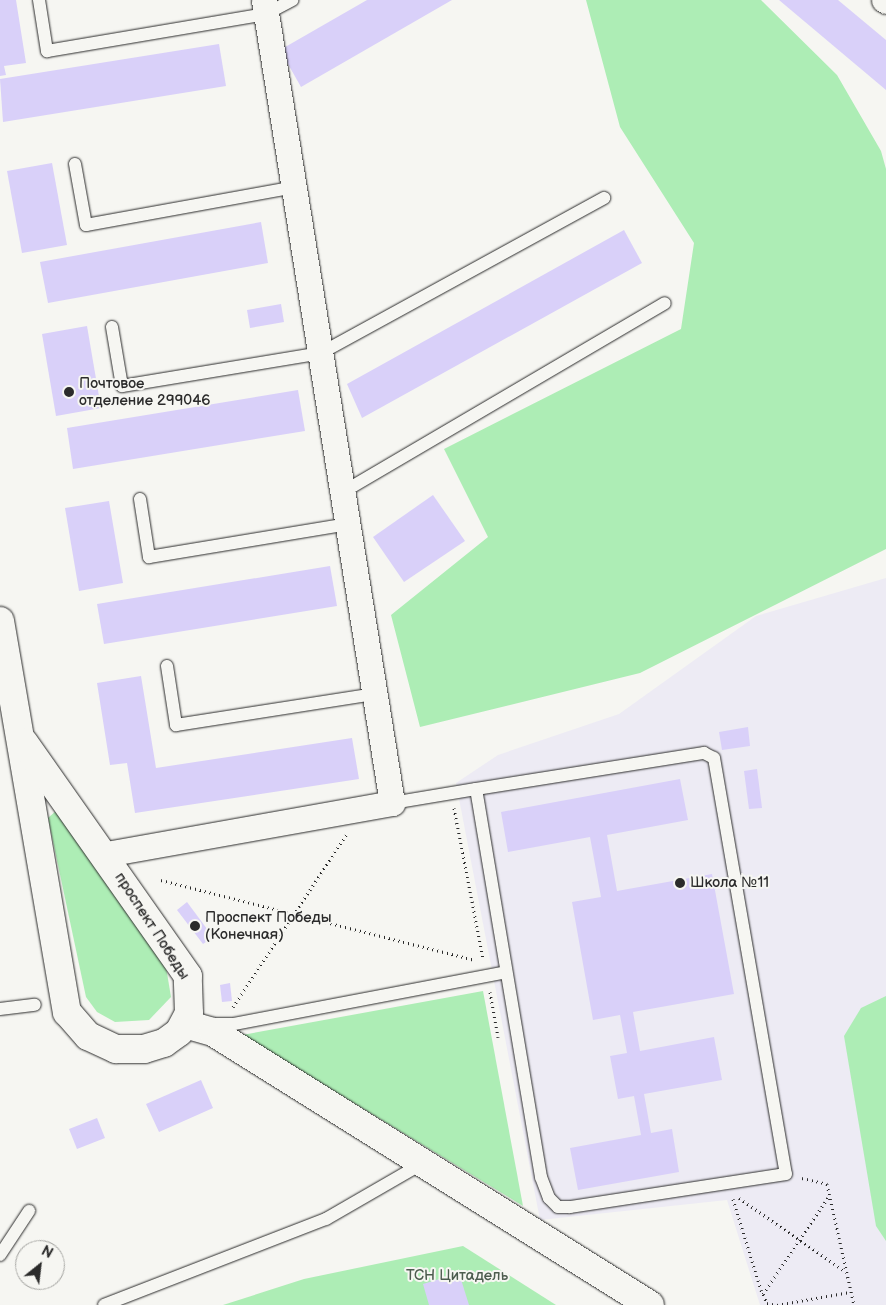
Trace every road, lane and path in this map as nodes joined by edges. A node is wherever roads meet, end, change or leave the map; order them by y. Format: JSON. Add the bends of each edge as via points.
{"nodes":[{"id":1,"x":39,"y":0,"type":"edge"},
{"id":2,"x":292,"y":0,"type":"edge"},
{"id":3,"x":265,"y":7,"type":"edge"},
{"id":4,"x":75,"y":164,"type":"dead end"},
{"id":5,"x":294,"y":187,"type":"junction"},
{"id":6,"x":604,"y":198,"type":"dead end"},
{"id":7,"x":665,"y":303,"type":"dead end"},
{"id":8,"x":112,"y":327,"type":"dead end"},
{"id":9,"x":320,"y":353,"type":"junction"},
{"id":10,"x":342,"y":492,"type":"junction"},
{"id":11,"x":140,"y":499,"type":"dead end"},
{"id":12,"x":348,"y":524,"type":"junction"},
{"id":13,"x":0,"y":620,"type":"edge"},
{"id":14,"x":167,"y":666,"type":"dead end"},
{"id":15,"x":374,"y":694,"type":"junction"},
{"id":16,"x":24,"y":742,"type":"junction"},
{"id":17,"x":476,"y":789,"type":"junction"},
{"id":18,"x":451,"y":793,"type":"junction"},
{"id":19,"x":392,"y":803,"type":"junction"},
{"id":20,"x":362,"y":810,"type":"junction"},
{"id":21,"x":106,"y":854,"type":"junction"},
{"id":22,"x":161,"y":880,"type":"dead end"},
{"id":23,"x":296,"y":915,"type":"junction"},
{"id":24,"x":485,"y":969,"type":"junction"},
{"id":25,"x":506,"y":972,"type":"junction"},
{"id":26,"x":35,"y":1005,"type":"dead end"},
{"id":27,"x":0,"y":1009,"type":"edge"},
{"id":28,"x":185,"y":1024,"type":"junction"},
{"id":29,"x":228,"y":1024,"type":"junction"},
{"id":30,"x":500,"y":1044,"type":"dead end"},
{"id":31,"x":424,"y":1162,"type":"junction"},
{"id":32,"x":786,"y":1174,"type":"junction"},
{"id":33,"x":829,"y":1195,"type":"junction"},
{"id":34,"x":29,"y":1211,"type":"dead end"},
{"id":35,"x":800,"y":1240,"type":"junction"},
{"id":36,"x":0,"y":1255,"type":"edge"},
{"id":37,"x":846,"y":1271,"type":"junction"},
{"id":38,"x":850,"y":1292,"type":"junction"},
{"id":39,"x":763,"y":1294,"type":"junction"},
{"id":40,"x":104,"y":1305,"type":"edge"},
{"id":41,"x":650,"y":1305,"type":"edge"},
{"id":42,"x":777,"y":1305,"type":"edge"},
{"id":43,"x":854,"y":1305,"type":"edge"}],
"edges":[{"from":1,"to":3,"type":"lane","via":[[47,51]]},
{"from":2,"to":3,"type":"lane"},
{"from":3,"to":5,"type":"street"},
{"from":4,"to":5,"type":"lane","via":[[86,225]]},
{"from":5,"to":9,"type":"street"},
{"from":6,"to":9,"type":"lane"},
{"from":7,"to":10,"type":"lane"},
{"from":8,"to":9,"type":"lane","via":[[122,386]]},
{"from":9,"to":10,"type":"street"},
{"from":10,"to":12,"type":"street"},
{"from":11,"to":12,"type":"lane","via":[[149,557]]},
{"from":12,"to":15,"type":"street"},
{"from":13,"to":16,"type":"street","name":"проспект Победы"},
{"from":14,"to":15,"type":"lane","via":[[176,725]]},
{"from":15,"to":19,"type":"street"},
{"from":16,"to":21,"type":"street","name":"проспект Победы"},
{"from":16,"to":28,"type":"street","name":"проспект Победы","via":[[67,1012],[101,1044],[130,1050],[164,1043]]},
{"from":17,"to":18,"type":"lane"},
{"from":17,"to":25,"type":"lane"},
{"from":17,"to":32,"type":"lane","via":[[704,753],[714,758]]},
{"from":18,"to":19,"type":"lane"},
{"from":18,"to":24,"type":"path"},
{"from":19,"to":20,"type":"street"},
{"from":20,"to":21,"type":"street"},
{"from":20,"to":23,"type":"path"},
{"from":21,"to":28,"type":"street","name":"проспект Победы","via":[[188,976],[190,1001]]},
{"from":22,"to":23,"type":"path"},
{"from":23,"to":24,"type":"path"},
{"from":23,"to":29,"type":"path","via":[[240,991]]},
{"from":24,"to":25,"type":"lane"},
{"from":24,"to":29,"type":"lane"},
{"from":24,"to":30,"type":"path"},
{"from":25,"to":32,"type":"lane","via":[[541,1177],[558,1207]]},
{"from":26,"to":27,"type":"lane"},
{"from":28,"to":29,"type":"lane"},
{"from":28,"to":31,"type":"street","via":[[213,1032]]},
{"from":31,"to":40,"type":"lane","via":[[326,1219]]},
{"from":31,"to":41,"type":"street"},
{"from":32,"to":33,"type":"path","via":[[827,1184]]},
{"from":33,"to":35,"type":"path"},
{"from":33,"to":37,"type":"path"},
{"from":34,"to":36,"type":"lane"},
{"from":35,"to":37,"type":"path"},
{"from":35,"to":39,"type":"path"},
{"from":35,"to":39,"type":"path","via":[[731,1193]]},
{"from":37,"to":38,"type":"path"},
{"from":38,"to":42,"type":"path"},
{"from":38,"to":43,"type":"path"},
{"from":39,"to":42,"type":"path","via":[[767,1303]]}]}
